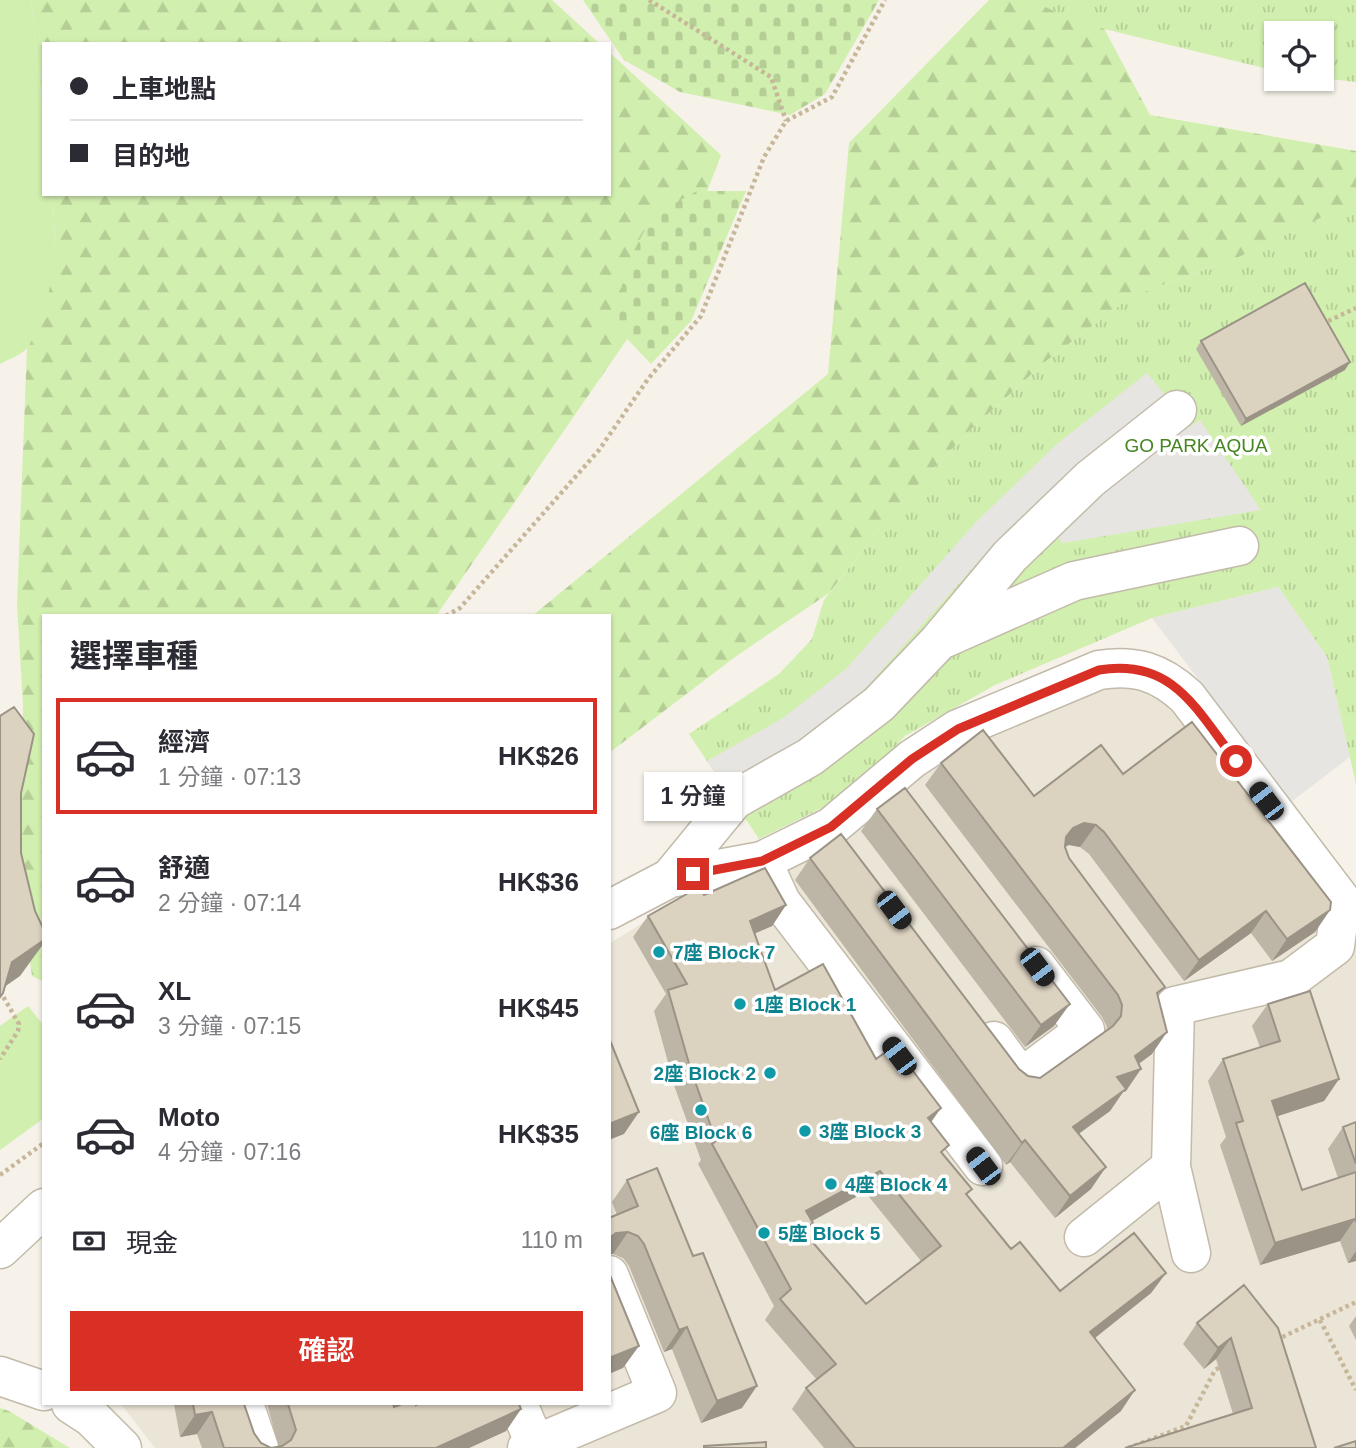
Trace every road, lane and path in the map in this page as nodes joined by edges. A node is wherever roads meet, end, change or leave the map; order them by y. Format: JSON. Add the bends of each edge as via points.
{"nodes":[{"id":1,"x":649,"y":0,"type":"edge"},
{"id":2,"x":885,"y":0,"type":"edge"},
{"id":3,"x":786,"y":121,"type":"junction"},
{"id":4,"x":1356,"y":308,"type":"edge"},
{"id":5,"x":1314,"y":328,"type":"edge"},
{"id":6,"x":1177,"y":410,"type":"dead end"},
{"id":7,"x":1239,"y":547,"type":"dead end"},
{"id":8,"x":450,"y":614,"type":"edge"},
{"id":9,"x":939,"y":641,"type":"junction"},
{"id":10,"x":831,"y":827,"type":"junction"},
{"id":11,"x":856,"y":859,"type":"edge"},
{"id":12,"x":762,"y":861,"type":"junction"},
{"id":13,"x":670,"y":878,"type":"junction"},
{"id":14,"x":1349,"y":899,"type":"edge"},
{"id":15,"x":611,"y":908,"type":"edge"},
{"id":16,"x":1018,"y":942,"type":"edge"},
{"id":17,"x":1151,"y":974,"type":"edge"},
{"id":18,"x":0,"y":991,"type":"edge"},
{"id":19,"x":1175,"y":1006,"type":"junction"},
{"id":20,"x":972,"y":1012,"type":"edge"},
{"id":21,"x":0,"y":1059,"type":"edge"},
{"id":22,"x":42,"y":1144,"type":"edge"},
{"id":23,"x":983,"y":1166,"type":"dead end"},
{"id":24,"x":1171,"y":1167,"type":"junction"},
{"id":25,"x":1,"y":1173,"type":"edge"},
{"id":26,"x":42,"y":1210,"type":"edge"},
{"id":27,"x":1084,"y":1237,"type":"dead end"},
{"id":28,"x":0,"y":1249,"type":"edge"},
{"id":29,"x":1191,"y":1254,"type":"dead end"},
{"id":30,"x":611,"y":1280,"type":"edge"},
{"id":31,"x":1356,"y":1302,"type":"edge"},
{"id":32,"x":1320,"y":1320,"type":"junction"},
{"id":33,"x":1273,"y":1342,"type":"edge"},
{"id":34,"x":1227,"y":1364,"type":"edge"},
{"id":35,"x":0,"y":1376,"type":"edge"},
{"id":36,"x":42,"y":1390,"type":"edge"},
{"id":37,"x":1356,"y":1390,"type":"edge"},
{"id":38,"x":73,"y":1405,"type":"edge"},
{"id":39,"x":244,"y":1405,"type":"edge"},
{"id":40,"x":519,"y":1405,"type":"edge"},
{"id":41,"x":531,"y":1446,"type":"edge"},
{"id":42,"x":122,"y":1448,"type":"edge"},
{"id":43,"x":259,"y":1448,"type":"edge"},
{"id":44,"x":1128,"y":1448,"type":"edge"}],
"edges":[{"from":1,"to":3,"type":"path","via":[[771,77]]},
{"from":2,"to":3,"type":"path","via":[[832,96]]},
{"from":3,"to":8,"type":"path","via":[[764,157],[701,316],[648,379],[599,450],[460,608]]},
{"from":4,"to":5,"type":"path"},
{"from":6,"to":9,"type":"street","via":[[1090,479],[1010,556]]},
{"from":7,"to":9,"type":"street","via":[[1074,581]]},
{"from":9,"to":13,"type":"street","via":[[879,704],[810,757],[734,800]]},
{"from":10,"to":11,"type":"street"},
{"from":10,"to":12,"type":"street"},
{"from":10,"to":14,"type":"street","via":[[900,788],[912,759],[971,723],[1099,670],[1122,666],[1169,680],[1187,697]]},
{"from":12,"to":13,"type":"street"},
{"from":12,"to":23,"type":"street","via":[[781,902]]},
{"from":13,"to":15,"type":"street"},
{"from":14,"to":19,"type":"street","via":[[1335,946],[1291,979]]},
{"from":16,"to":20,"type":"street","via":[[1085,1030],[1021,1077]]},
{"from":17,"to":19,"type":"street"},
{"from":18,"to":21,"type":"path","via":[[19,1024]]},
{"from":19,"to":24,"type":"street"},
{"from":22,"to":25,"type":"path"},
{"from":24,"to":27,"type":"street"},
{"from":24,"to":29,"type":"street"},
{"from":26,"to":28,"type":"street"},
{"from":30,"to":41,"type":"street","via":[[657,1393]]},
{"from":31,"to":32,"type":"path"},
{"from":32,"to":33,"type":"path"},
{"from":32,"to":37,"type":"path"},
{"from":34,"to":44,"type":"path","via":[[1215,1370],[1186,1426]]},
{"from":35,"to":36,"type":"street"},
{"from":38,"to":42,"type":"street"},
{"from":39,"to":43,"type":"street"},
{"from":40,"to":41,"type":"street"}]}
